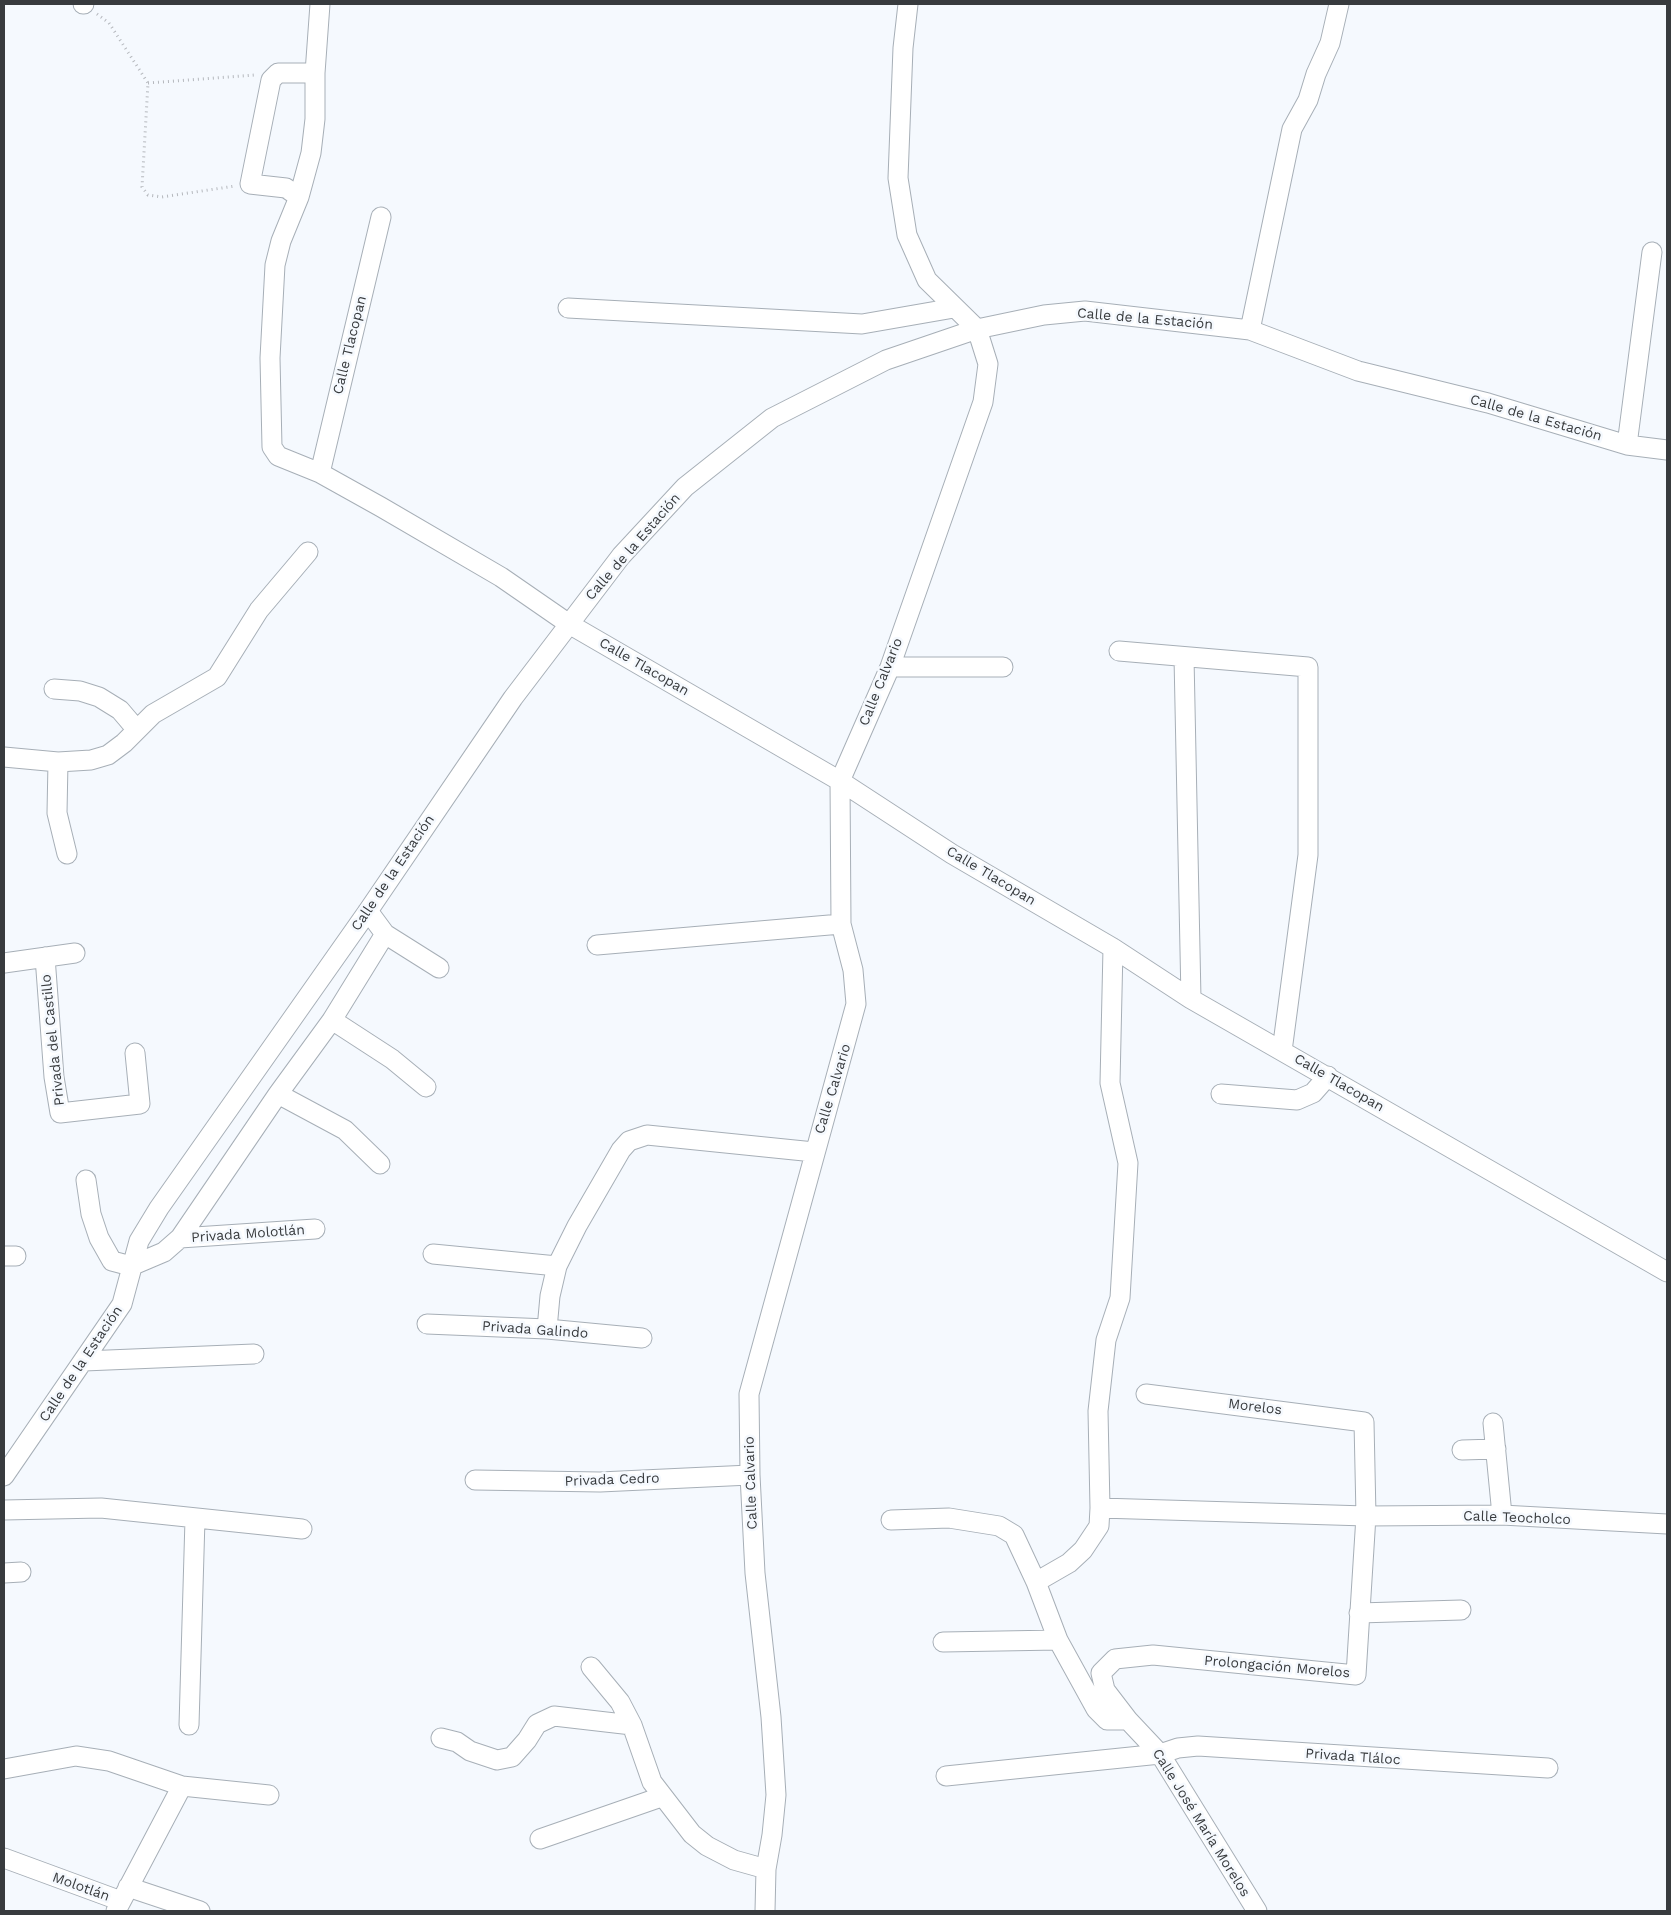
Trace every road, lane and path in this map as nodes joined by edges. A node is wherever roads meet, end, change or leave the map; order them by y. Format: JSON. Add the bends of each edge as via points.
{"nodes":[{"id":1,"x":84,"y":4,"type":"edge"},
{"id":2,"x":320,"y":4,"type":"edge"},
{"id":3,"x":908,"y":4,"type":"edge"},
{"id":4,"x":1339,"y":4,"type":"edge"},
{"id":5,"x":278,"y":73,"type":"junction"},
{"id":6,"x":315,"y":73,"type":"junction"},
{"id":7,"x":148,"y":83,"type":"junction"},
{"id":8,"x":250,"y":184,"type":"junction"},
{"id":9,"x":299,"y":197,"type":"junction"},
{"id":10,"x":381,"y":217,"type":"dead end"},
{"id":11,"x":1652,"y":252,"type":"dead end"},
{"id":12,"x":568,"y":308,"type":"dead end"},
{"id":13,"x":954,"y":308,"type":"junction"},
{"id":14,"x":977,"y":329,"type":"junction"},
{"id":15,"x":1250,"y":330,"type":"junction"},
{"id":16,"x":1627,"y":445,"type":"junction"},
{"id":17,"x":1667,"y":450,"type":"edge"},
{"id":18,"x":320,"y":473,"type":"junction"},
{"id":19,"x":308,"y":552,"type":"dead end"},
{"id":20,"x":569,"y":624,"type":"junction"},
{"id":21,"x":1119,"y":651,"type":"dead end"},
{"id":22,"x":1184,"y":657,"type":"junction"},
{"id":23,"x":890,"y":666,"type":"junction"},
{"id":24,"x":1003,"y":666,"type":"dead end"},
{"id":25,"x":54,"y":689,"type":"dead end"},
{"id":26,"x":137,"y":730,"type":"junction"},
{"id":27,"x":4,"y":757,"type":"edge"},
{"id":28,"x":58,"y":762,"type":"junction"},
{"id":29,"x":840,"y":781,"type":"junction"},
{"id":30,"x":67,"y":854,"type":"dead end"},
{"id":31,"x":368,"y":911,"type":"junction"},
{"id":32,"x":841,"y":924,"type":"junction"},
{"id":33,"x":385,"y":934,"type":"junction"},
{"id":34,"x":597,"y":945,"type":"dead end"},
{"id":35,"x":1113,"y":948,"type":"junction"},
{"id":36,"x":75,"y":953,"type":"dead end"},
{"id":37,"x":45,"y":957,"type":"junction"},
{"id":38,"x":4,"y":962,"type":"edge"},
{"id":39,"x":439,"y":968,"type":"dead end"},
{"id":40,"x":1191,"y":999,"type":"junction"},
{"id":41,"x":332,"y":1020,"type":"junction"},
{"id":42,"x":1282,"y":1051,"type":"junction"},
{"id":43,"x":136,"y":1053,"type":"dead end"},
{"id":44,"x":1328,"y":1076,"type":"junction"},
{"id":45,"x":426,"y":1087,"type":"dead end"},
{"id":46,"x":278,"y":1094,"type":"junction"},
{"id":47,"x":1221,"y":1094,"type":"dead end"},
{"id":48,"x":814,"y":1152,"type":"junction"},
{"id":49,"x":380,"y":1164,"type":"dead end"},
{"id":50,"x":86,"y":1180,"type":"dead end"},
{"id":51,"x":315,"y":1229,"type":"dead end"},
{"id":52,"x":180,"y":1238,"type":"junction"},
{"id":53,"x":433,"y":1254,"type":"dead end"},
{"id":54,"x":131,"y":1266,"type":"junction"},
{"id":55,"x":557,"y":1266,"type":"junction"},
{"id":56,"x":1667,"y":1272,"type":"edge"},
{"id":57,"x":427,"y":1324,"type":"dead end"},
{"id":58,"x":547,"y":1329,"type":"junction"},
{"id":59,"x":642,"y":1338,"type":"dead end"},
{"id":60,"x":254,"y":1354,"type":"dead end"},
{"id":61,"x":84,"y":1361,"type":"junction"},
{"id":62,"x":1146,"y":1394,"type":"dead end"},
{"id":63,"x":1364,"y":1422,"type":"joint"},
{"id":64,"x":1493,"y":1423,"type":"dead end"},
{"id":65,"x":1496,"y":1449,"type":"junction"},
{"id":66,"x":1462,"y":1450,"type":"dead end"},
{"id":67,"x":4,"y":1476,"type":"edge"},
{"id":68,"x":750,"y":1476,"type":"junction"},
{"id":69,"x":475,"y":1480,"type":"dead end"},
{"id":70,"x":1100,"y":1508,"type":"junction"},
{"id":71,"x":4,"y":1510,"type":"edge"},
{"id":72,"x":1502,"y":1515,"type":"junction"},
{"id":73,"x":1366,"y":1516,"type":"junction"},
{"id":74,"x":194,"y":1519,"type":"junction"},
{"id":75,"x":890,"y":1520,"type":"dead end"},
{"id":76,"x":1667,"y":1524,"type":"edge"},
{"id":77,"x":302,"y":1529,"type":"dead end"},
{"id":78,"x":1036,"y":1582,"type":"junction"},
{"id":79,"x":1461,"y":1610,"type":"dead end"},
{"id":80,"x":1358,"y":1613,"type":"junction"},
{"id":81,"x":1058,"y":1640,"type":"junction"},
{"id":82,"x":943,"y":1642,"type":"dead end"},
{"id":83,"x":591,"y":1667,"type":"dead end"},
{"id":84,"x":1128,"y":1720,"type":"junction"},
{"id":85,"x":632,"y":1724,"type":"junction"},
{"id":86,"x":189,"y":1725,"type":"dead end"},
{"id":87,"x":441,"y":1738,"type":"dead end"},
{"id":88,"x":1160,"y":1754,"type":"junction"},
{"id":89,"x":1548,"y":1768,"type":"dead end"},
{"id":90,"x":4,"y":1769,"type":"edge"},
{"id":91,"x":946,"y":1776,"type":"dead end"},
{"id":92,"x":182,"y":1786,"type":"junction"},
{"id":93,"x":269,"y":1795,"type":"dead end"},
{"id":94,"x":661,"y":1797,"type":"junction"},
{"id":95,"x":540,"y":1839,"type":"dead end"},
{"id":96,"x":4,"y":1858,"type":"edge"},
{"id":97,"x":766,"y":1869,"type":"junction"},
{"id":98,"x":122,"y":1900,"type":"edge"},
{"id":99,"x":200,"y":1911,"type":"edge"},
{"id":100,"x":765,"y":1911,"type":"edge"},
{"id":101,"x":1257,"y":1911,"type":"edge"}],
"edges":[{"from":1,"to":7,"type":"path","via":[[110,24]]},
{"from":2,"to":6,"type":"street"},
{"from":3,"to":13,"type":"street","via":[[898,178],[907,235],[927,280]]},
{"from":4,"to":15,"type":"street","via":[[1330,43],[1308,100],[1292,129]]},
{"from":5,"to":6,"type":"street"},
{"from":5,"to":7,"type":"path"},
{"from":5,"to":8,"type":"street","via":[[271,80]]},
{"from":6,"to":9,"type":"street","via":[[311,153]]},
{"from":7,"to":8,"type":"path","via":[[142,187],[148,195],[162,197]]},
{"from":8,"to":9,"type":"street","via":[[286,188]]},
{"from":9,"to":18,"type":"street","name":"Calle Tlacopan","via":[[275,265],[270,358],[272,447],[278,456]]},
{"from":10,"to":18,"type":"street","name":"Calle Tlacopan"},
{"from":11,"to":16,"type":"street"},
{"from":12,"to":13,"type":"street","via":[[862,324]]},
{"from":13,"to":14,"type":"street"},
{"from":14,"to":15,"type":"street","name":"Calle de la Estación","via":[[1044,315],[1085,311]]},
{"from":14,"to":20,"type":"street","name":"Calle de la Estación","via":[[886,360],[772,418],[685,487],[621,556]]},
{"from":14,"to":23,"type":"street","name":"Calle Calvario","via":[[988,364],[983,402]]},
{"from":15,"to":16,"type":"street","name":"Calle de la Estación","via":[[1358,371],[1488,403]]},
{"from":16,"to":17,"type":"street","name":"Calle de la Estación"},
{"from":18,"to":20,"type":"street","name":"Calle Tlacopan","via":[[501,578]]},
{"from":19,"to":26,"type":"street","via":[[259,610],[218,677],[153,714]]},
{"from":20,"to":29,"type":"street","name":"Calle Tlacopan"},
{"from":20,"to":31,"type":"street","name":"Calle de la Estación","via":[[513,698]]},
{"from":21,"to":22,"type":"street"},
{"from":22,"to":40,"type":"street"},
{"from":22,"to":42,"type":"street","via":[[1308,667],[1308,855]]},
{"from":23,"to":24,"type":"street"},
{"from":23,"to":29,"type":"street","name":"Calle Calvario"},
{"from":25,"to":26,"type":"street","via":[[80,691],[99,697],[120,710]]},
{"from":26,"to":28,"type":"street","via":[[108,755],[91,760]]},
{"from":27,"to":28,"type":"street"},
{"from":28,"to":30,"type":"street","via":[[57,813]]},
{"from":29,"to":32,"type":"street","name":"Calle Calvario"},
{"from":29,"to":35,"type":"street","name":"Calle Tlacopan","via":[[952,854]]},
{"from":31,"to":33,"type":"street"},
{"from":31,"to":54,"type":"street","name":"Calle de la Estación","via":[[159,1208],[139,1241]]},
{"from":32,"to":34,"type":"street"},
{"from":32,"to":48,"type":"street","name":"Calle Calvario","via":[[853,970],[856,1004]]},
{"from":33,"to":39,"type":"street"},
{"from":33,"to":41,"type":"street"},
{"from":35,"to":40,"type":"street","name":"Calle Tlacopan"},
{"from":35,"to":70,"type":"street","via":[[1110,1083],[1128,1163],[1120,1298],[1106,1340],[1098,1411]]},
{"from":36,"to":37,"type":"street","name":"Privada del Castillo"},
{"from":37,"to":38,"type":"street","name":"Privada del Castillo"},
{"from":37,"to":43,"type":"street","name":"Privada del Castillo","via":[[54,1077],[60,1113],[140,1104]]},
{"from":40,"to":42,"type":"street","name":"Calle Tlacopan"},
{"from":41,"to":45,"type":"street","via":[[392,1059]]},
{"from":41,"to":46,"type":"street"},
{"from":42,"to":44,"type":"street","name":"Calle Tlacopan"},
{"from":44,"to":47,"type":"street","via":[[1313,1093],[1297,1100]]},
{"from":44,"to":56,"type":"street","name":"Calle Tlacopan"},
{"from":46,"to":49,"type":"street","via":[[345,1130]]},
{"from":46,"to":52,"type":"street"},
{"from":48,"to":55,"type":"street","via":[[647,1135],[629,1140]]},
{"from":48,"to":68,"type":"street","name":"Calle Calvario","via":[[749,1394]]},
{"from":50,"to":54,"type":"street","via":[[91,1214],[99,1238],[112,1260]]},
{"from":51,"to":52,"type":"street","name":"Privada Molotlán"},
{"from":52,"to":54,"type":"street","via":[[164,1252]]},
{"from":53,"to":55,"type":"street"},
{"from":54,"to":61,"type":"street","name":"Calle de la Estación","via":[[122,1304]]},
{"from":55,"to":58,"type":"street"},
{"from":57,"to":58,"type":"street","name":"Privada Galindo"},
{"from":58,"to":59,"type":"street","name":"Privada Galindo"},
{"from":60,"to":61,"type":"street"},
{"from":61,"to":67,"type":"street","name":"Calle de la Estación"},
{"from":62,"to":63,"type":"street","name":"Morelos"},
{"from":63,"to":73,"type":"street","name":"Prolongación Morelos"},
{"from":64,"to":65,"type":"street"},
{"from":65,"to":66,"type":"street"},
{"from":65,"to":72,"type":"street"},
{"from":68,"to":69,"type":"street","name":"Privada Cedro","via":[[600,1482]]},
{"from":68,"to":97,"type":"street","name":"Calle Calvario","via":[[755,1573],[776,1795]]},
{"from":70,"to":73,"type":"street","name":"Calle Teocholco"},
{"from":70,"to":78,"type":"street","via":[[1099,1526],[1083,1550],[1069,1563]]},
{"from":71,"to":74,"type":"street","via":[[101,1508]]},
{"from":72,"to":73,"type":"street","name":"Calle Teocholco"},
{"from":72,"to":76,"type":"street","name":"Calle Teocholco"},
{"from":73,"to":80,"type":"street","name":"Prolongación Morelos"},
{"from":74,"to":77,"type":"street"},
{"from":74,"to":86,"type":"street"},
{"from":75,"to":78,"type":"street","via":[[949,1518],[999,1526],[1014,1535]]},
{"from":78,"to":81,"type":"street"},
{"from":79,"to":80,"type":"street"},
{"from":80,"to":84,"type":"street","name":"Prolongación Morelos","via":[[1356,1675],[1153,1655],[1115,1659],[1102,1672],[1105,1690]]},
{"from":81,"to":82,"type":"street"},
{"from":81,"to":84,"type":"street","via":[[1096,1709],[1107,1720]]},
{"from":83,"to":85,"type":"street","via":[[620,1702]]},
{"from":84,"to":88,"type":"street","name":"Calle José María Morelos"},
{"from":85,"to":87,"type":"street","via":[[554,1716],[537,1724],[512,1757],[498,1760]]},
{"from":85,"to":94,"type":"street","via":[[652,1782]]},
{"from":88,"to":89,"type":"street","name":"Privada Tláloc","via":[[1198,1746]]},
{"from":88,"to":91,"type":"street","name":"Privada Tláloc"},
{"from":88,"to":101,"type":"street","name":"Calle José María Morelos"},
{"from":90,"to":92,"type":"street","via":[[76,1756],[110,1761]]},
{"from":92,"to":93,"type":"street"},
{"from":92,"to":98,"type":"street","name":"Molotlán"},
{"from":94,"to":95,"type":"street"},
{"from":94,"to":97,"type":"street","via":[[692,1834],[707,1846],[734,1860]]},
{"from":96,"to":98,"type":"street","name":"Molotlán"},
{"from":97,"to":100,"type":"street","name":"Calle Calvario"},
{"from":98,"to":99,"type":"street"}]}
